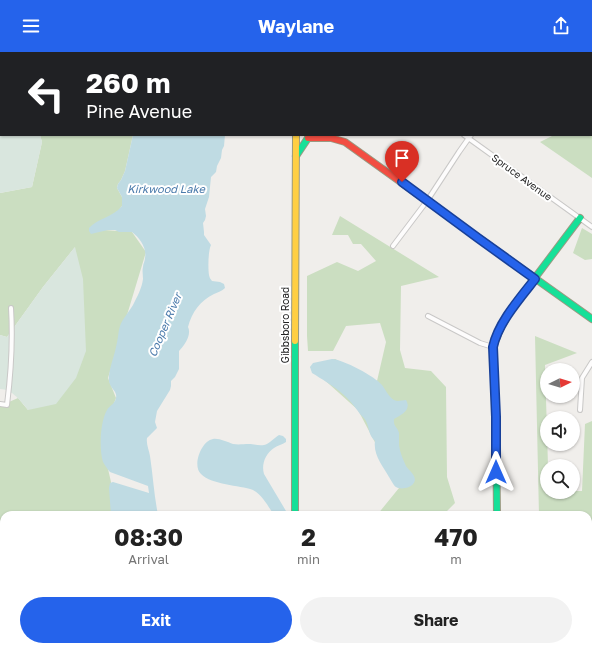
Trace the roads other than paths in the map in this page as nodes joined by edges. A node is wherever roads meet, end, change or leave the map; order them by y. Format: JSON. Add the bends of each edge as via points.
{"nodes":[{"id":1,"x":296,"y":136,"type":"edge"},
{"id":2,"x":309,"y":137,"type":"edge"},
{"id":3,"x":470,"y":137,"type":"edge"},
{"id":4,"x":296,"y":156,"type":"junction"},
{"id":5,"x":427,"y":201,"type":"junction"},
{"id":6,"x":580,"y":218,"type":"junction"},
{"id":7,"x":592,"y":227,"type":"edge"},
{"id":8,"x":393,"y":246,"type":"dead end"},
{"id":9,"x":535,"y":279,"type":"junction"},
{"id":10,"x":11,"y":308,"type":"dead end"},
{"id":11,"x":428,"y":316,"type":"dead end"},
{"id":12,"x":592,"y":319,"type":"edge"},
{"id":13,"x":493,"y":347,"type":"junction"},
{"id":14,"x":592,"y":362,"type":"edge"},
{"id":15,"x":0,"y":404,"type":"edge"},
{"id":16,"x":580,"y":410,"type":"dead end"},
{"id":17,"x":295,"y":511,"type":"edge"},
{"id":18,"x":496,"y":511,"type":"edge"}],
"edges":[{"from":1,"to":4,"type":"street","name":"Gibbsboro Road"},
{"from":2,"to":4,"type":"street"},
{"from":2,"to":5,"type":"street","via":[[327,137],[345,142]]},
{"from":3,"to":5,"type":"street"},
{"from":3,"to":6,"type":"street","name":"Spruce Avenue"},
{"from":4,"to":17,"type":"street","name":"Gibbsboro Road"},
{"from":5,"to":8,"type":"street"},
{"from":5,"to":9,"type":"street"},
{"from":6,"to":7,"type":"street","name":"Spruce Avenue"},
{"from":6,"to":9,"type":"street"},
{"from":9,"to":12,"type":"street"},
{"from":9,"to":13,"type":"street","via":[[504,322]]},
{"from":10,"to":15,"type":"street","via":[[11,360],[7,405]]},
{"from":11,"to":13,"type":"street"},
{"from":13,"to":18,"type":"street"},
{"from":14,"to":16,"type":"street","via":[[582,378]]}]}
